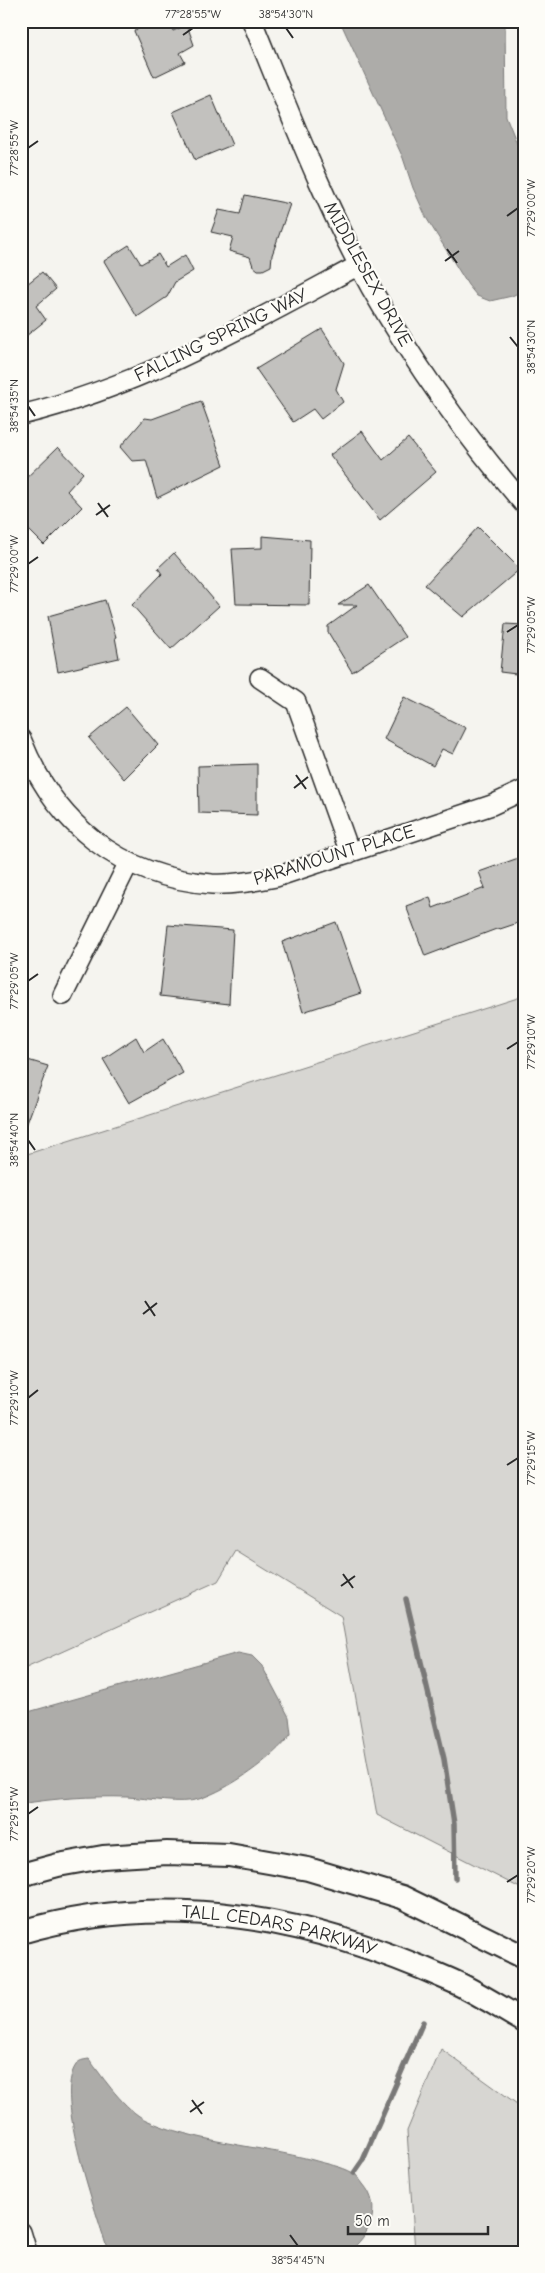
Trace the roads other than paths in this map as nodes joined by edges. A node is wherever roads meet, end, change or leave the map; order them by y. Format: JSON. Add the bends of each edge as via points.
{"nodes":[{"id":1,"x":252,"y":21,"type":"edge"},
{"id":2,"x":360,"y":265,"type":"junction"},
{"id":3,"x":21,"y":415,"type":"edge"},
{"id":4,"x":524,"y":504,"type":"edge"},
{"id":5,"x":260,"y":678,"type":"dead end"},
{"id":6,"x":21,"y":738,"type":"edge"},
{"id":7,"x":524,"y":790,"type":"edge"},
{"id":8,"x":350,"y":853,"type":"junction"},
{"id":9,"x":128,"y":862,"type":"junction"},
{"id":10,"x":63,"y":995,"type":"dead end"},
{"id":11,"x":21,"y":1875,"type":"edge"},
{"id":12,"x":21,"y":1932,"type":"edge"},
{"id":13,"x":524,"y":1958,"type":"edge"},
{"id":14,"x":524,"y":2022,"type":"edge"},
{"id":15,"x":21,"y":2232,"type":"edge"},
{"id":16,"x":27,"y":2252,"type":"edge"}],
"edges":[{"from":1,"to":2,"type":"street","name":"MIDDLESEX DRIVE","via":[[302,143]]},
{"from":2,"to":3,"type":"street","name":"FALLING SPRING WAY","via":[[211,344],[162,366],[96,392]]},
{"from":2,"to":4,"type":"street","name":"MIDDLESEX DRIVE","via":[[407,347],[446,405]]},
{"from":5,"to":8,"type":"street","via":[[296,702]]},
{"from":6,"to":9,"type":"street","name":"PARAMOUNT PLACE","via":[[51,797],[73,822]]},
{"from":7,"to":8,"type":"street","name":"PARAMOUNT PLACE","via":[[492,805]]},
{"from":8,"to":9,"type":"street","name":"PARAMOUNT PLACE","via":[[276,878],[243,883],[183,880]]},
{"from":9,"to":10,"type":"street"},
{"from":11,"to":13,"type":"main road","via":[[103,1857],[167,1853],[229,1855],[308,1869],[402,1897]]},
{"from":12,"to":14,"type":"main road","name":"TALL CEDARS PARKWAY","via":[[52,1923],[121,1912],[177,1911],[243,1916],[304,1928],[375,1949],[450,1979]]},
{"from":15,"to":16,"type":"street"}]}
